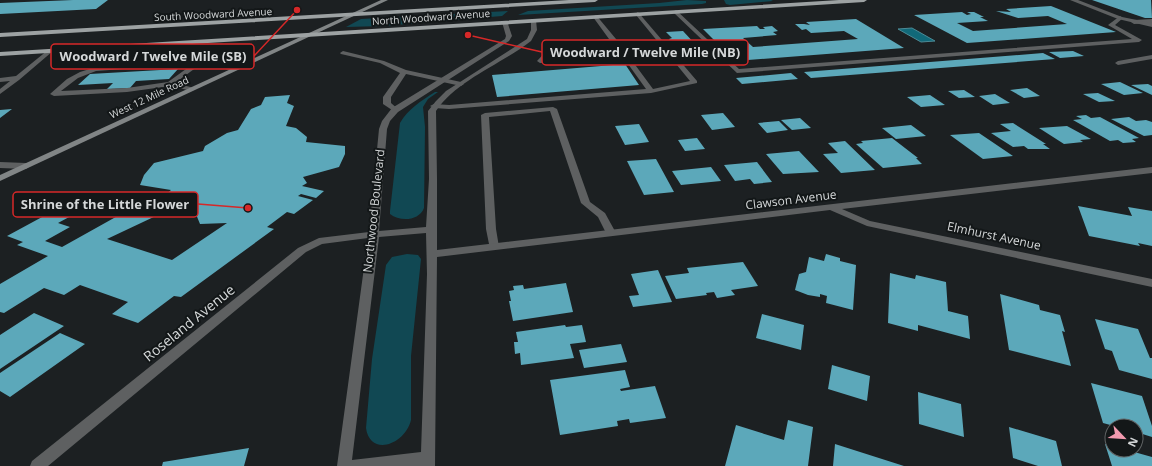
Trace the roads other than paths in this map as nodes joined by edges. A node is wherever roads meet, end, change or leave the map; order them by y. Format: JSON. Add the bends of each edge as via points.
{"nodes":[{"id":1,"x":385,"y":0,"type":"edge"},
{"id":2,"x":595,"y":0,"type":"edge"},
{"id":3,"x":784,"y":0,"type":"edge"},
{"id":4,"x":864,"y":0,"type":"edge"},
{"id":5,"x":1073,"y":0,"type":"edge"},
{"id":6,"x":531,"y":4,"type":"junction"},
{"id":7,"x":710,"y":4,"type":"dead end"},
{"id":8,"x":803,"y":4,"type":"junction"},
{"id":9,"x":518,"y":10,"type":"dead end"},
{"id":10,"x":676,"y":12,"type":"junction"},
{"id":11,"x":353,"y":14,"type":"junction"},
{"id":12,"x":638,"y":14,"type":"junction"},
{"id":13,"x":596,"y":17,"type":"junction"},
{"id":14,"x":1120,"y":18,"type":"junction"},
{"id":15,"x":506,"y":20,"type":"junction"},
{"id":16,"x":533,"y":20,"type":"junction"},
{"id":17,"x":1152,"y":21,"type":"edge"},
{"id":18,"x":222,"y":22,"type":"junction"},
{"id":19,"x":1134,"y":22,"type":"junction"},
{"id":20,"x":1152,"y":25,"type":"edge"},
{"id":21,"x":0,"y":35,"type":"edge"},
{"id":22,"x":308,"y":35,"type":"junction"},
{"id":23,"x":614,"y":40,"type":"junction"},
{"id":24,"x":0,"y":41,"type":"edge"},
{"id":25,"x":138,"y":46,"type":"junction"},
{"id":26,"x":50,"y":52,"type":"junction"},
{"id":27,"x":343,"y":53,"type":"dead end"},
{"id":28,"x":0,"y":54,"type":"edge"},
{"id":29,"x":625,"y":55,"type":"junction"},
{"id":30,"x":1152,"y":57,"type":"edge"},
{"id":31,"x":200,"y":62,"type":"junction"},
{"id":32,"x":1118,"y":63,"type":"dead end"},
{"id":33,"x":117,"y":67,"type":"junction"},
{"id":34,"x":235,"y":69,"type":"junction"},
{"id":35,"x":404,"y":72,"type":"junction"},
{"id":36,"x":18,"y":78,"type":"junction"},
{"id":37,"x":443,"y":79,"type":"junction"},
{"id":38,"x":0,"y":80,"type":"edge"},
{"id":39,"x":170,"y":84,"type":"junction"},
{"id":40,"x":461,"y":84,"type":"junction"},
{"id":41,"x":192,"y":89,"type":"junction"},
{"id":42,"x":651,"y":91,"type":"junction"},
{"id":43,"x":0,"y":92,"type":"edge"},
{"id":44,"x":434,"y":106,"type":"junction"},
{"id":45,"x":395,"y":110,"type":"junction"},
{"id":46,"x":0,"y":165,"type":"edge"},
{"id":47,"x":26,"y":166,"type":"junction"},
{"id":48,"x":1152,"y":170,"type":"edge"},
{"id":49,"x":0,"y":178,"type":"edge"},
{"id":50,"x":832,"y":208,"type":"junction"},
{"id":51,"x":430,"y":230,"type":"junction"},
{"id":52,"x":611,"y":233,"type":"junction"},
{"id":53,"x":374,"y":234,"type":"junction"},
{"id":54,"x":494,"y":246,"type":"junction"},
{"id":55,"x":432,"y":254,"type":"junction"},
{"id":56,"x":1152,"y":283,"type":"edge"},
{"id":57,"x":428,"y":462,"type":"edge"},
{"id":58,"x":37,"y":466,"type":"edge"},
{"id":59,"x":344,"y":466,"type":"edge"},
{"id":60,"x":353,"y":466,"type":"edge"}],
"edges":[{"from":1,"to":11,"type":"main road","name":"West 12 Mile Road"},
{"from":2,"to":6,"type":"main road","name":"South Woodward Avenue"},
{"from":3,"to":8,"type":"main road"},
{"from":4,"to":8,"type":"main road","name":"North Woodward Avenue"},
{"from":5,"to":14,"type":"street"},
{"from":6,"to":9,"type":"main road"},
{"from":6,"to":11,"type":"main road","name":"South Woodward Avenue"},
{"from":7,"to":16,"type":"main road","via":[[574,14]]},
{"from":8,"to":10,"type":"main road","name":"North Woodward Avenue"},
{"from":10,"to":12,"type":"main road","name":"North Woodward Avenue"},
{"from":10,"to":14,"type":"street","via":[[737,71],[1139,40],[1111,25]]},
{"from":11,"to":18,"type":"main road","name":"South Woodward Avenue"},
{"from":11,"to":22,"type":"main road","name":"West 12 Mile Road"},
{"from":12,"to":13,"type":"main road","name":"North Woodward Avenue"},
{"from":12,"to":42,"type":"street","via":[[695,82]]},
{"from":13,"to":16,"type":"main road","name":"North Woodward Avenue"},
{"from":13,"to":23,"type":"street"},
{"from":14,"to":19,"type":"street"},
{"from":15,"to":16,"type":"main road","name":"North Woodward Avenue"},
{"from":15,"to":22,"type":"main road","name":"North Woodward Avenue"},
{"from":15,"to":37,"type":"street","name":"Northwood Boulevard","via":[[509,36],[507,40]]},
{"from":16,"to":40,"type":"street","via":[[534,30],[529,40]]},
{"from":17,"to":19,"type":"street"},
{"from":18,"to":21,"type":"main road","name":"South Woodward Avenue"},
{"from":18,"to":24,"type":"main road","via":[[125,33]]},
{"from":19,"to":20,"type":"street"},
{"from":22,"to":25,"type":"main road","name":"North Woodward Avenue"},
{"from":22,"to":34,"type":"main road","name":"West 12 Mile Road"},
{"from":23,"to":29,"type":"street"},
{"from":23,"to":29,"type":"street","via":[[556,44],[540,61]]},
{"from":25,"to":26,"type":"main road","name":"North Woodward Avenue"},
{"from":25,"to":33,"type":"street"},
{"from":26,"to":28,"type":"main road","name":"North Woodward Avenue"},
{"from":26,"to":36,"type":"street"},
{"from":27,"to":35,"type":"street","via":[[382,62]]},
{"from":29,"to":42,"type":"street"},
{"from":30,"to":32,"type":"street"},
{"from":31,"to":33,"type":"street"},
{"from":31,"to":34,"type":"street"},
{"from":31,"to":39,"type":"street"},
{"from":33,"to":39,"type":"street","via":[[97,68],[79,73],[54,94],[127,90]]},
{"from":34,"to":41,"type":"main road","name":"West 12 Mile Road"},
{"from":35,"to":37,"type":"street"},
{"from":35,"to":45,"type":"street","via":[[387,97],[387,104]]},
{"from":36,"to":38,"type":"street"},
{"from":36,"to":43,"type":"street"},
{"from":37,"to":40,"type":"street"},
{"from":37,"to":45,"type":"street","name":"Northwood Boulevard"},
{"from":39,"to":41,"type":"street"},
{"from":40,"to":44,"type":"street"},
{"from":41,"to":47,"type":"main road","name":"West 12 Mile Road"},
{"from":42,"to":44,"type":"street","via":[[449,107]]},
{"from":44,"to":51,"type":"street"},
{"from":45,"to":53,"type":"street","name":"Northwood Boulevard","via":[[383,129]]},
{"from":46,"to":47,"type":"street"},
{"from":47,"to":49,"type":"main road","name":"West 12 Mile Road"},
{"from":48,"to":50,"type":"street","name":"Clawson Avenue"},
{"from":50,"to":52,"type":"street","name":"Clawson Avenue"},
{"from":50,"to":56,"type":"street","name":"Elmhurst Avenue","via":[[867,223]]},
{"from":51,"to":53,"type":"street","name":"Roseland Avenue"},
{"from":51,"to":55,"type":"street"},
{"from":52,"to":54,"type":"street","name":"Clawson Avenue"},
{"from":52,"to":54,"type":"street","via":[[602,215],[586,203],[553,109],[485,115]]},
{"from":53,"to":58,"type":"street","name":"Roseland Avenue","via":[[319,241],[302,250]]},
{"from":53,"to":59,"type":"street","name":"Northwood Boulevard"},
{"from":54,"to":55,"type":"street","name":"Clawson Avenue"},
{"from":55,"to":57,"type":"street"},
{"from":57,"to":60,"type":"street"}]}
